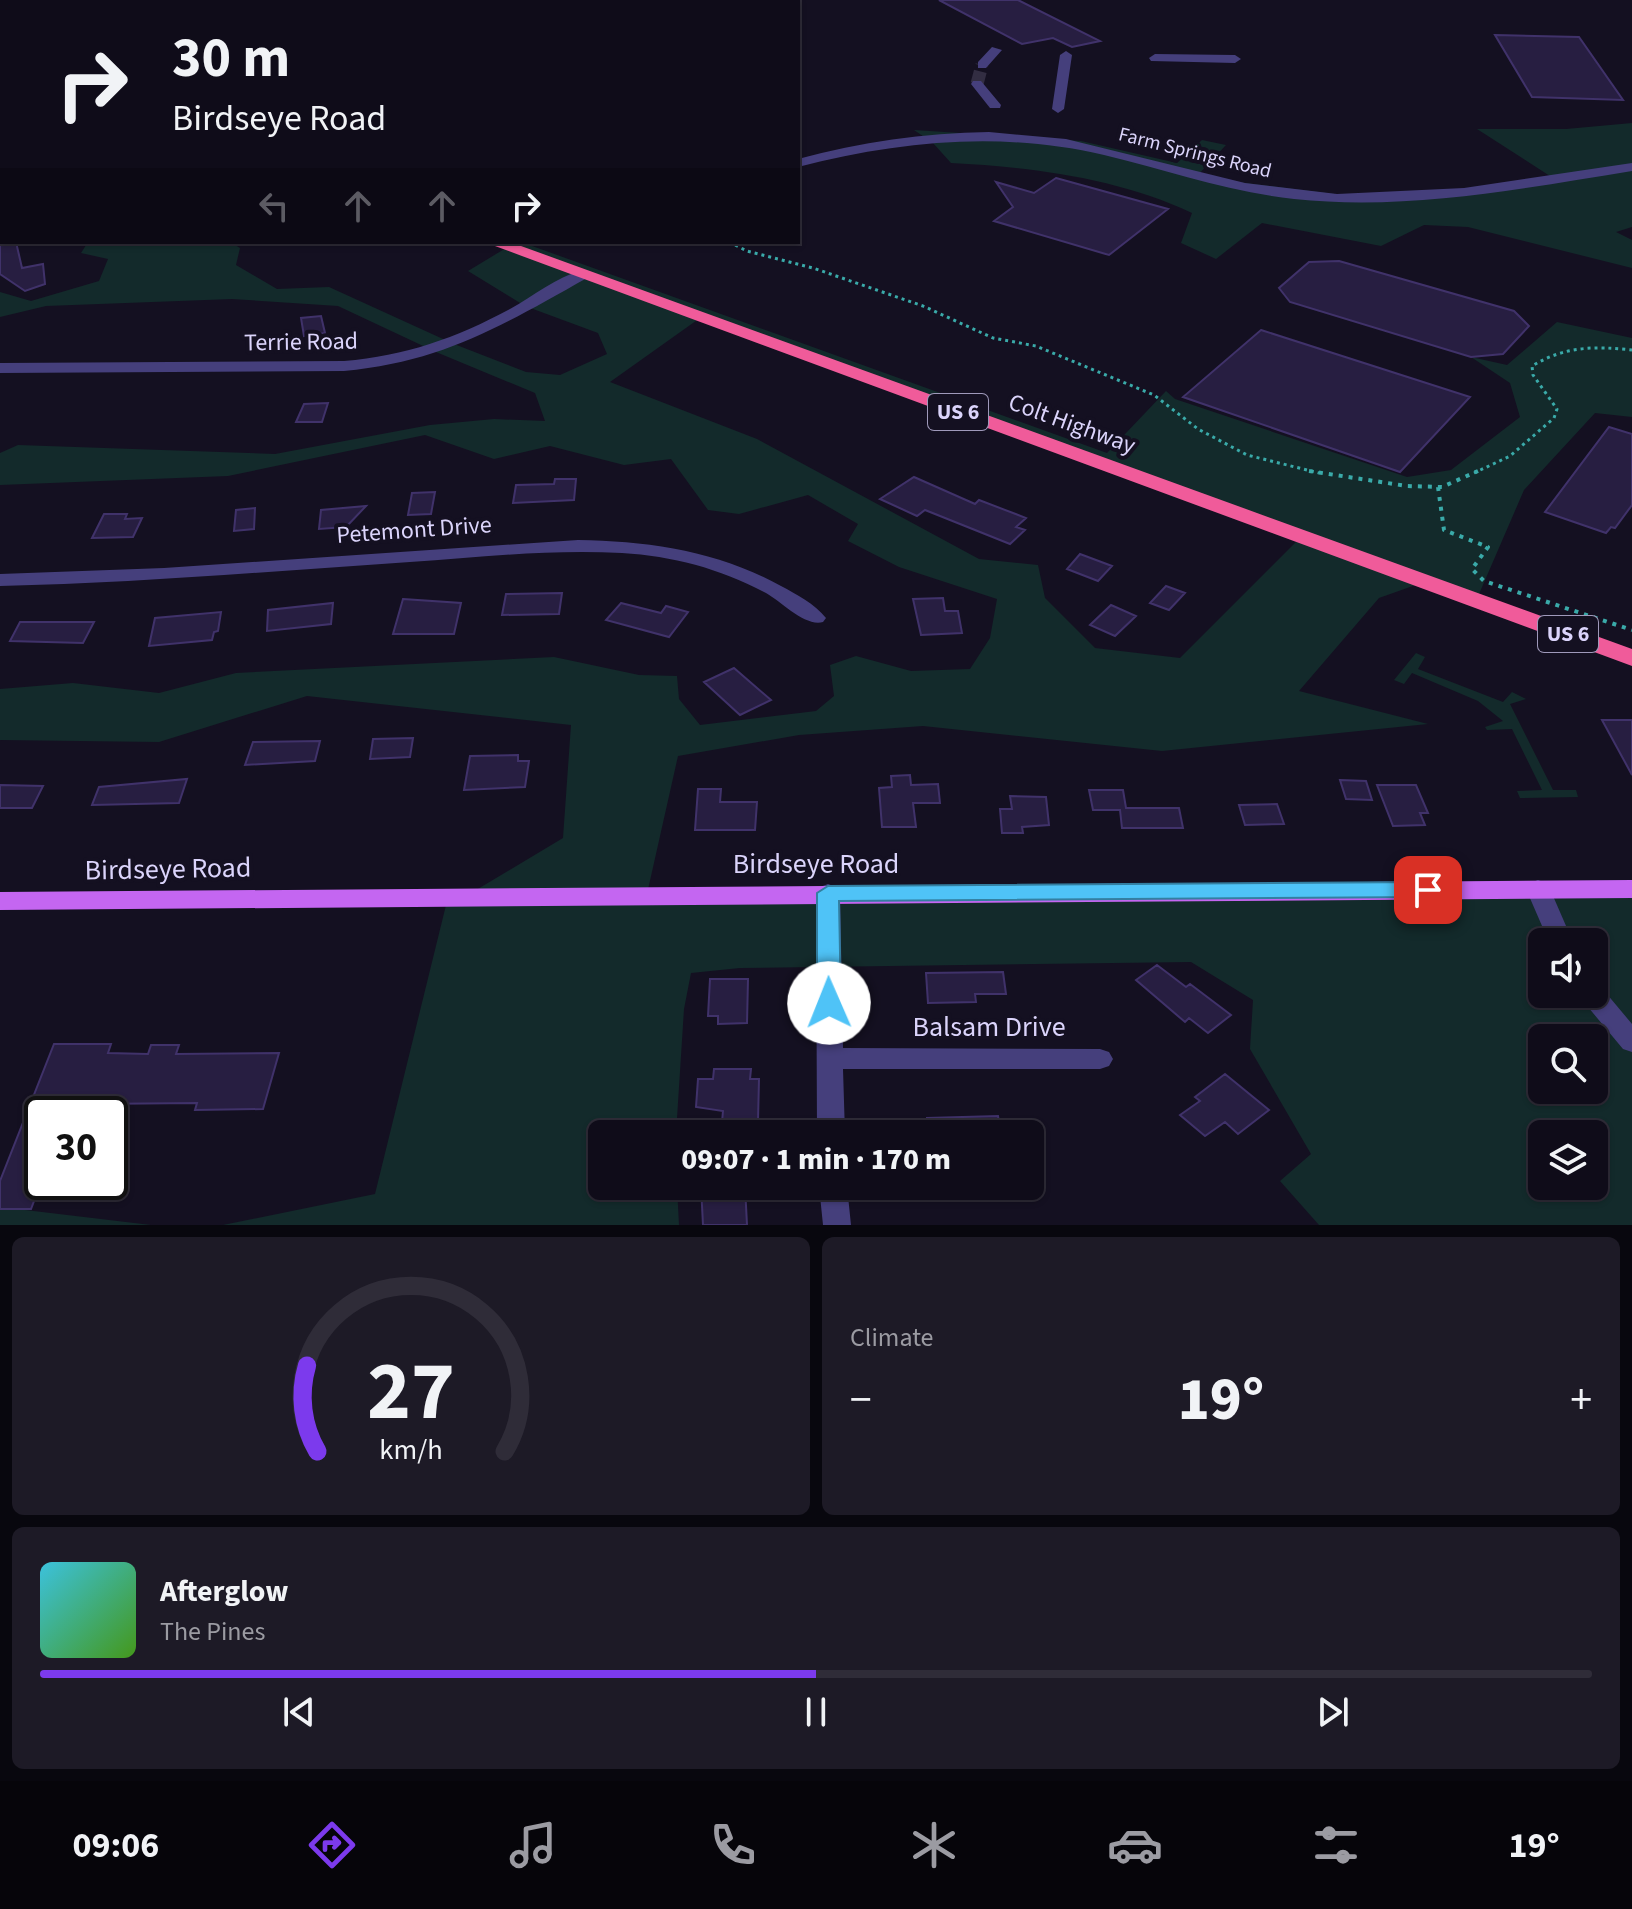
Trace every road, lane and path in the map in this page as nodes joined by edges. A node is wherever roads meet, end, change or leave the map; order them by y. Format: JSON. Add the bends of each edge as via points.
{"nodes":[{"id":1,"x":996,"y":50,"type":"dead end"},
{"id":2,"x":1066,"y":55,"type":"dead end"},
{"id":3,"x":1155,"y":58,"type":"dead end"},
{"id":4,"x":1235,"y":59,"type":"dead end"},
{"id":5,"x":982,"y":65,"type":"tunnel mouth"},
{"id":6,"x":977,"y":84,"type":"dead end"},
{"id":7,"x":995,"y":105,"type":"dead end"},
{"id":8,"x":1058,"y":109,"type":"dead end"},
{"id":9,"x":800,"y":163,"type":"edge"},
{"id":10,"x":1632,"y":167,"type":"edge"},
{"id":11,"x":498,"y":244,"type":"edge"},
{"id":12,"x":733,"y":244,"type":"edge"},
{"id":13,"x":582,"y":275,"type":"junction"},
{"id":14,"x":1632,"y":350,"type":"edge"},
{"id":15,"x":0,"y":368,"type":"edge"},
{"id":16,"x":1438,"y":487,"type":"junction"},
{"id":17,"x":0,"y":580,"type":"edge"},
{"id":18,"x":816,"y":618,"type":"dead end"},
{"id":19,"x":1632,"y":630,"type":"edge"},
{"id":20,"x":1632,"y":658,"type":"edge"},
{"id":21,"x":1538,"y":889,"type":"junction"},
{"id":22,"x":1632,"y":889,"type":"edge"},
{"id":23,"x":828,"y":893,"type":"junction"},
{"id":24,"x":0,"y":901,"type":"edge"},
{"id":25,"x":1555,"y":928,"type":"edge"},
{"id":26,"x":1604,"y":1008,"type":"edge"},
{"id":27,"x":1632,"y":1042,"type":"edge"},
{"id":28,"x":830,"y":1058,"type":"junction"},
{"id":29,"x":1100,"y":1059,"type":"dead end"},
{"id":30,"x":831,"y":1120,"type":"edge"},
{"id":31,"x":834,"y":1200,"type":"edge"},
{"id":32,"x":837,"y":1225,"type":"edge"}],
"edges":[{"from":1,"to":5,"type":"street"},
{"from":2,"to":8,"type":"street"},
{"from":3,"to":4,"type":"street"},
{"from":6,"to":7,"type":"street"},
{"from":9,"to":10,"type":"street","name":"Farm Springs Road","via":[[886,142],[1005,137],[1078,145],[1268,192],[1375,199]]},
{"from":11,"to":13,"type":"highway","name":"Colt Highway","number":"US 6"},
{"from":12,"to":16,"type":"path","via":[[923,306],[993,338],[1046,349],[1154,395],[1198,429],[1247,455],[1360,480]]},
{"from":13,"to":15,"type":"street","name":"Terrie Road","via":[[454,344],[394,363]]},
{"from":13,"to":20,"type":"highway","name":"Colt Highway","number":"US 6"},
{"from":14,"to":16,"type":"path","via":[[1564,348],[1532,366],[1557,409],[1554,418],[1499,464]]},
{"from":16,"to":19,"type":"path","via":[[1444,530],[1488,547],[1472,569],[1484,581]]},
{"from":17,"to":18,"type":"street","name":"Petemont Drive","via":[[136,578],[432,554],[625,548],[661,551],[726,569],[775,590]]},
{"from":21,"to":22,"type":"main road","name":"Birdseye Road"},
{"from":21,"to":23,"type":"main road","name":"Birdseye Road"},
{"from":21,"to":25,"type":"street"},
{"from":23,"to":24,"type":"main road","name":"Birdseye Road"},
{"from":23,"to":28,"type":"street"},
{"from":26,"to":27,"type":"street"},
{"from":28,"to":29,"type":"street","name":"Balsam Drive"},
{"from":28,"to":30,"type":"street"},
{"from":31,"to":32,"type":"street"}]}
